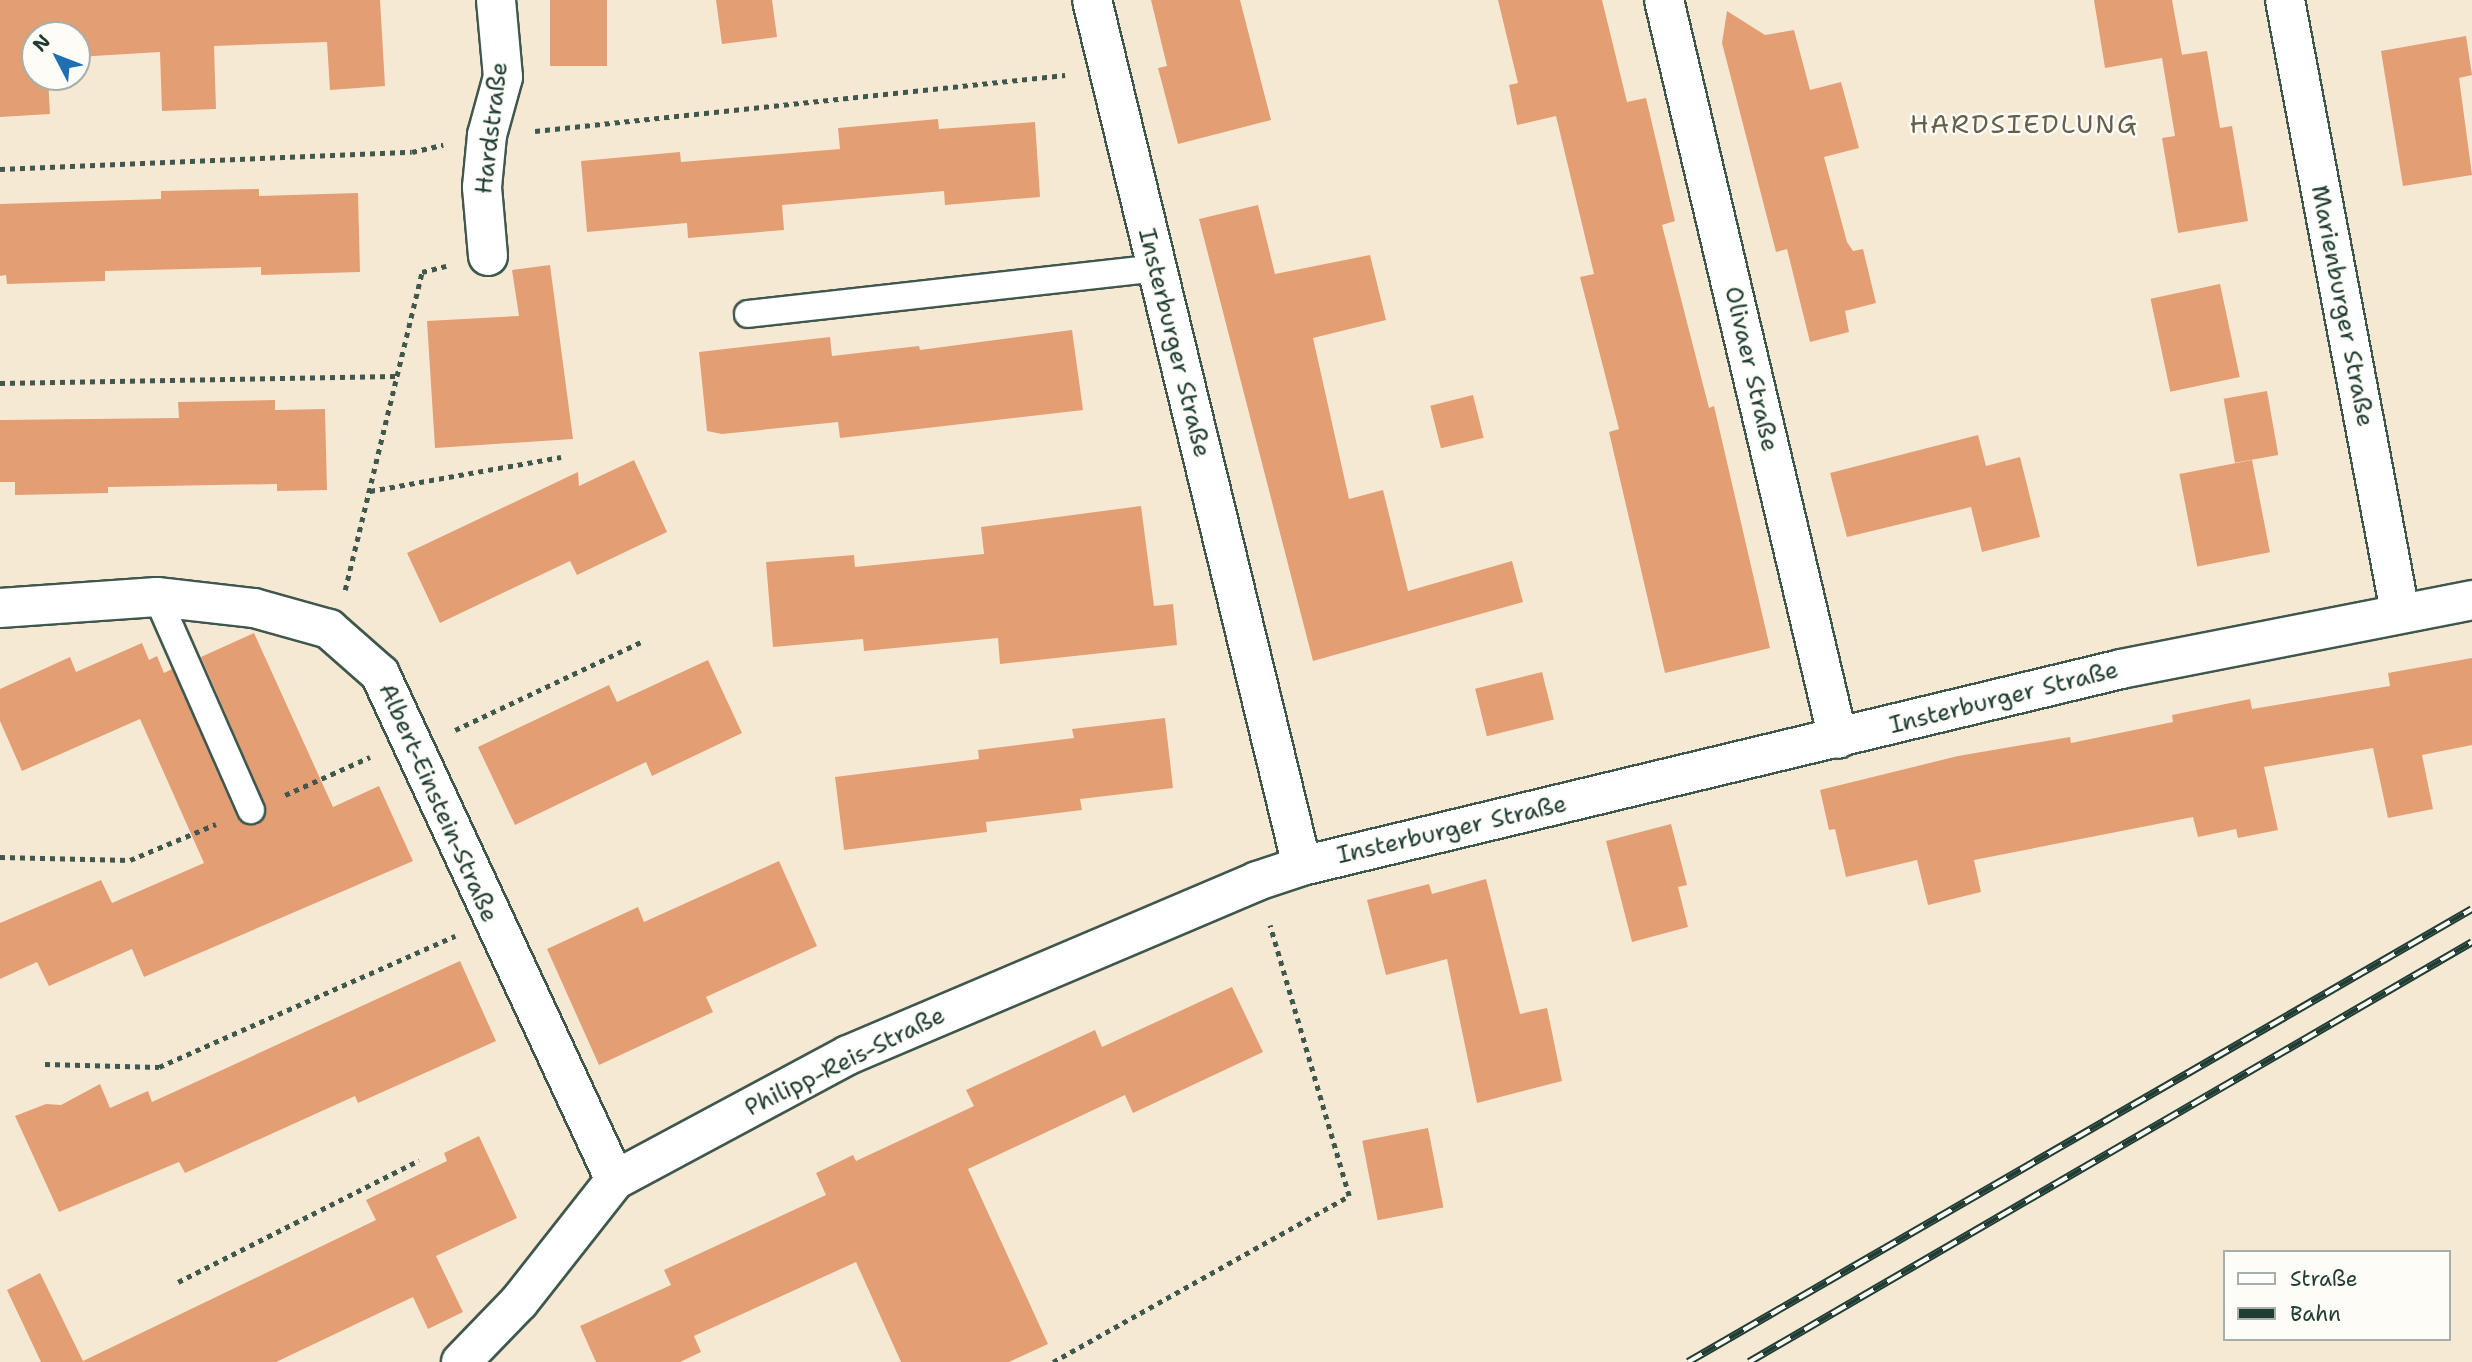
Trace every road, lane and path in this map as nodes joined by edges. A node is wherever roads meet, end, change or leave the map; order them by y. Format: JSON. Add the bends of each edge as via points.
{"nodes":[{"id":1,"x":496,"y":0,"type":"edge"},
{"id":2,"x":1092,"y":0,"type":"edge"},
{"id":3,"x":1664,"y":0,"type":"edge"},
{"id":4,"x":2285,"y":0,"type":"edge"},
{"id":5,"x":1108,"y":71,"type":"junction"},
{"id":6,"x":486,"y":135,"type":"junction"},
{"id":7,"x":0,"y":169,"type":"edge"},
{"id":8,"x":488,"y":256,"type":"joint"},
{"id":9,"x":1156,"y":268,"type":"junction"},
{"id":10,"x":748,"y":314,"type":"dead end"},
{"id":11,"x":396,"y":376,"type":"junction"},
{"id":12,"x":0,"y":383,"type":"edge"},
{"id":13,"x":561,"y":457,"type":"dead end"},
{"id":14,"x":370,"y":491,"type":"junction"},
{"id":15,"x":157,"y":597,"type":"junction"},
{"id":16,"x":2472,"y":600,"type":"edge"},
{"id":17,"x":0,"y":608,"type":"edge"},
{"id":18,"x":2400,"y":612,"type":"junction"},
{"id":19,"x":329,"y":629,"type":"junction"},
{"id":20,"x":643,"y":641,"type":"dead end"},
{"id":21,"x":1838,"y":739,"type":"junction"},
{"id":22,"x":416,"y":748,"type":"junction"},
{"id":23,"x":251,"y":810,"type":"dead end"},
{"id":24,"x":1302,"y":866,"type":"junction"},
{"id":25,"x":1257,"y":881,"type":"junction"},
{"id":26,"x":491,"y":920,"type":"junction"},
{"id":27,"x":45,"y":1064,"type":"dead end"},
{"id":28,"x":419,"y":1160,"type":"dead end"},
{"id":29,"x":615,"y":1180,"type":"junction"},
{"id":30,"x":178,"y":1282,"type":"dead end"},
{"id":31,"x":461,"y":1362,"type":"edge"},
{"id":32,"x":1053,"y":1362,"type":"edge"}],
"edges":[{"from":1,"to":6,"type":"street","name":"Hardstraße","via":[[503,77]]},
{"from":2,"to":5,"type":"street","name":"Insterburger Straße"},
{"from":3,"to":21,"type":"street","name":"Olivaer Straße"},
{"from":4,"to":18,"type":"street","name":"Marienburger Straße"},
{"from":5,"to":6,"type":"path"},
{"from":5,"to":9,"type":"street","name":"Insterburger Straße"},
{"from":6,"to":7,"type":"path","via":[[412,152]]},
{"from":6,"to":8,"type":"street","name":"Hardstraße","via":[[481,187]]},
{"from":8,"to":11,"type":"path","via":[[422,272]]},
{"from":9,"to":10,"type":"lane"},
{"from":9,"to":24,"type":"street","name":"Insterburger Straße"},
{"from":11,"to":12,"type":"path"},
{"from":11,"to":14,"type":"path"},
{"from":13,"to":14,"type":"path"},
{"from":14,"to":19,"type":"path","via":[[353,568]]},
{"from":15,"to":17,"type":"street","name":"Albert-Einstein-Straße"},
{"from":15,"to":19,"type":"street","name":"Albert-Einstein-Straße","via":[[254,608]]},
{"from":15,"to":23,"type":"lane"},
{"from":16,"to":18,"type":"street","name":"Insterburger Straße"},
{"from":18,"to":21,"type":"street","name":"Insterburger Straße","via":[[2121,669]]},
{"from":19,"to":22,"type":"street","name":"Albert-Einstein-Straße","via":[[380,674]]},
{"from":20,"to":22,"type":"path"},
{"from":21,"to":24,"type":"street","name":"Insterburger Straße"},
{"from":22,"to":26,"type":"street","name":"Albert-Einstein-Straße"},
{"from":24,"to":25,"type":"street","name":"Philipp-Reis-Straße"},
{"from":25,"to":29,"type":"street","name":"Philipp-Reis-Straße","via":[[848,1055]]},
{"from":25,"to":32,"type":"path","via":[[1349,1196]]},
{"from":26,"to":27,"type":"path","via":[[159,1067]]},
{"from":26,"to":29,"type":"street","name":"Albert-Einstein-Straße"},
{"from":28,"to":30,"type":"path"},
{"from":29,"to":31,"type":"street","name":"Philipp-Reis-Straße","via":[[519,1302]]}]}
